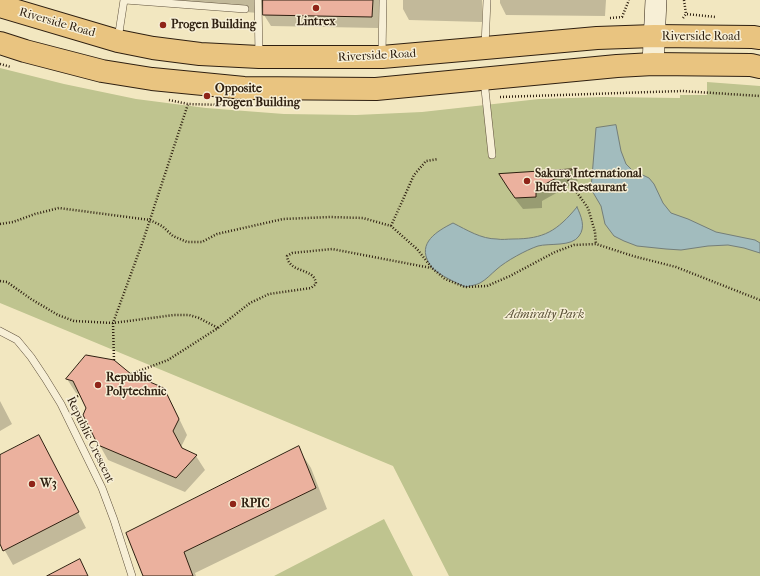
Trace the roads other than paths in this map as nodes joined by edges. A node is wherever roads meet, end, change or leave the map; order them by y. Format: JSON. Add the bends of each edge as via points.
{"nodes":[{"id":1,"x":124,"y":0,"type":"edge"},
{"id":2,"x":258,"y":0,"type":"edge"},
{"id":3,"x":383,"y":0,"type":"edge"},
{"id":4,"x":487,"y":0,"type":"edge"},
{"id":5,"x":656,"y":0,"type":"edge"},
{"id":6,"x":0,"y":6,"type":"edge"},
{"id":7,"x":246,"y":9,"type":"dead end"},
{"id":8,"x":654,"y":36,"type":"junction"},
{"id":9,"x":760,"y":38,"type":"edge"},
{"id":10,"x":118,"y":41,"type":"junction"},
{"id":11,"x":0,"y":43,"type":"edge"},
{"id":12,"x":485,"y":48,"type":"junction"},
{"id":13,"x":259,"y":57,"type":"junction"},
{"id":14,"x":382,"y":57,"type":"junction"},
{"id":15,"x":653,"y":64,"type":"junction"},
{"id":16,"x":760,"y":67,"type":"edge"},
{"id":17,"x":484,"y":78,"type":"junction"},
{"id":18,"x":492,"y":156,"type":"dead end"},
{"id":19,"x":0,"y":331,"type":"edge"},
{"id":20,"x":132,"y":576,"type":"edge"}],
"edges":[{"from":1,"to":7,"type":"lane"},
{"from":1,"to":10,"type":"lane"},
{"from":2,"to":13,"type":"lane"},
{"from":3,"to":14,"type":"lane"},
{"from":4,"to":12,"type":"lane"},
{"from":5,"to":8,"type":"street"},
{"from":6,"to":10,"type":"main road","name":"Riverside Road"},
{"from":8,"to":9,"type":"main road","name":"Riverside Road"},
{"from":8,"to":12,"type":"main road","name":"Riverside Road","via":[[597,38]]},
{"from":8,"to":15,"type":"street"},
{"from":10,"to":13,"type":"main road","name":"Riverside Road","via":[[200,54]]},
{"from":11,"to":17,"type":"main road","via":[[102,71],[244,88],[376,89]]},
{"from":12,"to":14,"type":"main road","name":"Riverside Road"},
{"from":13,"to":14,"type":"main road","name":"Riverside Road"},
{"from":15,"to":16,"type":"main road"},
{"from":15,"to":17,"type":"main road"},
{"from":17,"to":18,"type":"lane"},
{"from":19,"to":20,"type":"lane","name":"Republic Crescent","via":[[17,340],[45,378],[60,404],[102,488]]}]}
